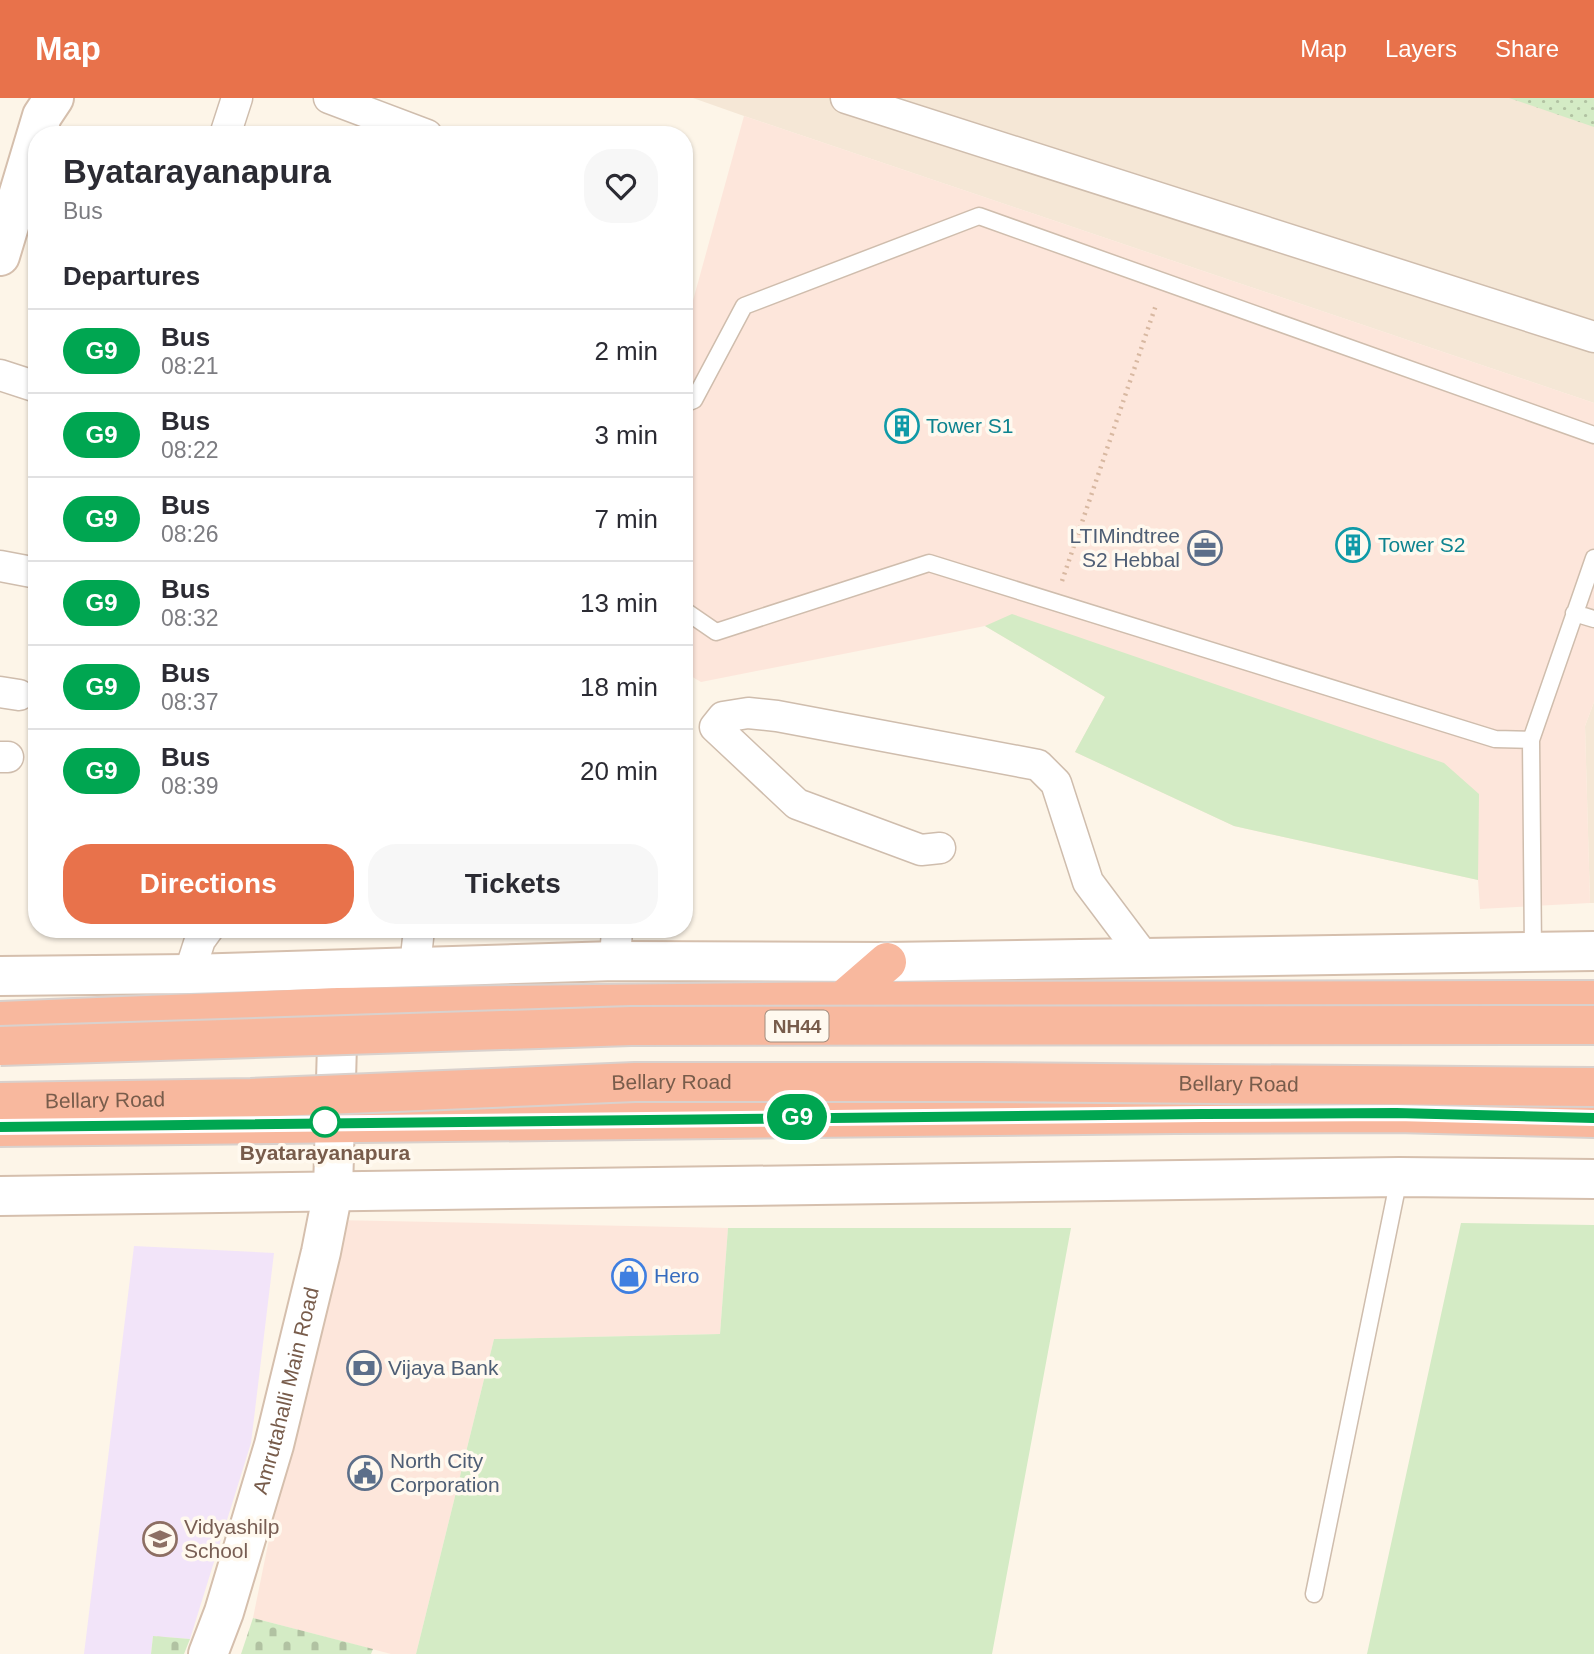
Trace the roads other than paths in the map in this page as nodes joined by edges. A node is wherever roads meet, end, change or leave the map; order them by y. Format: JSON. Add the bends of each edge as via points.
{"nodes":[{"id":1,"x":54,"y":98,"type":"edge"},
{"id":2,"x":237,"y":98,"type":"edge"},
{"id":3,"x":329,"y":98,"type":"edge"},
{"id":4,"x":846,"y":98,"type":"edge"},
{"id":5,"x":39,"y":126,"type":"edge"},
{"id":6,"x":228,"y":126,"type":"edge"},
{"id":7,"x":403,"y":126,"type":"edge"},
{"id":8,"x":28,"y":163,"type":"edge"},
{"id":9,"x":0,"y":256,"type":"edge"},
{"id":10,"x":1594,"y":337,"type":"edge"},
{"id":11,"x":0,"y":375,"type":"edge"},
{"id":12,"x":28,"y":384,"type":"edge"},
{"id":13,"x":693,"y":401,"type":"edge"},
{"id":14,"x":1594,"y":435,"type":"edge"},
{"id":15,"x":1594,"y":558,"type":"edge"},
{"id":16,"x":0,"y":566,"type":"edge"},
{"id":17,"x":28,"y":571,"type":"edge"},
{"id":18,"x":1574,"y":613,"type":"junction"},
{"id":19,"x":693,"y":616,"type":"edge"},
{"id":20,"x":1594,"y":620,"type":"edge"},
{"id":21,"x":1531,"y":740,"type":"junction"},
{"id":22,"x":940,"y":848,"type":"dead end"},
{"id":23,"x":201,"y":938,"type":"edge"},
{"id":24,"x":418,"y":938,"type":"edge"},
{"id":25,"x":616,"y":945,"type":"edge"},
{"id":26,"x":1533,"y":950,"type":"junction"},
{"id":27,"x":1594,"y":951,"type":"edge"},
{"id":28,"x":1145,"y":958,"type":"junction"},
{"id":29,"x":887,"y":962,"type":"junction"},
{"id":30,"x":415,"y":966,"type":"junction"},
{"id":31,"x":189,"y":974,"type":"junction"},
{"id":32,"x":0,"y":976,"type":"edge"},
{"id":33,"x":842,"y":1000,"type":"junction"},
{"id":34,"x":1594,"y":1000,"type":"edge"},
{"id":35,"x":338,"y":1007,"type":"junction"},
{"id":36,"x":0,"y":1021,"type":"edge"},
{"id":37,"x":1594,"y":1025,"type":"edge"},
{"id":38,"x":0,"y":1046,"type":"edge"},
{"id":39,"x":1594,"y":1087,"type":"edge"},
{"id":40,"x":0,"y":1102,"type":"edge"},
{"id":41,"x":1594,"y":1118,"type":"edge"},
{"id":42,"x":335,"y":1122,"type":"junction"},
{"id":43,"x":0,"y":1127,"type":"edge"},
{"id":44,"x":1399,"y":1177,"type":"junction"},
{"id":45,"x":1594,"y":1178,"type":"edge"},
{"id":46,"x":332,"y":1191,"type":"junction"},
{"id":47,"x":0,"y":1196,"type":"edge"},
{"id":48,"x":1314,"y":1594,"type":"dead end"},
{"id":49,"x":208,"y":1654,"type":"edge"}],
"edges":[{"from":1,"to":5,"type":"street"},
{"from":2,"to":6,"type":"street"},
{"from":3,"to":7,"type":"street"},
{"from":4,"to":10,"type":"street"},
{"from":8,"to":9,"type":"street"},
{"from":11,"to":12,"type":"street"},
{"from":13,"to":14,"type":"lane","via":[[744,306],[979,216]]},
{"from":15,"to":18,"type":"lane"},
{"from":16,"to":17,"type":"street"},
{"from":18,"to":20,"type":"lane"},
{"from":18,"to":21,"type":"lane"},
{"from":19,"to":21,"type":"lane","via":[[716,632],[929,563],[1495,739]]},
{"from":21,"to":26,"type":"lane"},
{"from":22,"to":28,"type":"street","via":[[922,850],[797,804],[715,727],[723,717],[748,713],[777,716],[1038,765],[1056,783],[1088,881]]},
{"from":23,"to":31,"type":"street"},
{"from":24,"to":30,"type":"street"},
{"from":25,"to":29,"type":"street"},
{"from":25,"to":30,"type":"street"},
{"from":26,"to":27,"type":"street"},
{"from":26,"to":28,"type":"street"},
{"from":28,"to":29,"type":"street"},
{"from":29,"to":33,"type":"highway"},
{"from":30,"to":31,"type":"street"},
{"from":31,"to":32,"type":"street"},
{"from":33,"to":34,"type":"highway"},
{"from":33,"to":35,"type":"highway"},
{"from":35,"to":36,"type":"highway"},
{"from":35,"to":42,"type":"street","name":"Amrutahalli Main Road"},
{"from":37,"to":38,"type":"highway","number":"NH44","bridge":true,"via":[[631,1026]]},
{"from":39,"to":40,"type":"highway","name":"Bellary Road","bridge":true,"via":[[635,1082],[251,1098]]},
{"from":41,"to":42,"type":"highway","name":"Bellary Road","via":[[1396,1113]]},
{"from":42,"to":43,"type":"highway","name":"Bellary Road"},
{"from":42,"to":46,"type":"street","name":"Amrutahalli Main Road"},
{"from":44,"to":45,"type":"street"},
{"from":44,"to":46,"type":"street"},
{"from":44,"to":48,"type":"lane"},
{"from":46,"to":47,"type":"street"},
{"from":46,"to":49,"type":"street","name":"Amrutahalli Main Road","via":[[274,1445]]}]}
